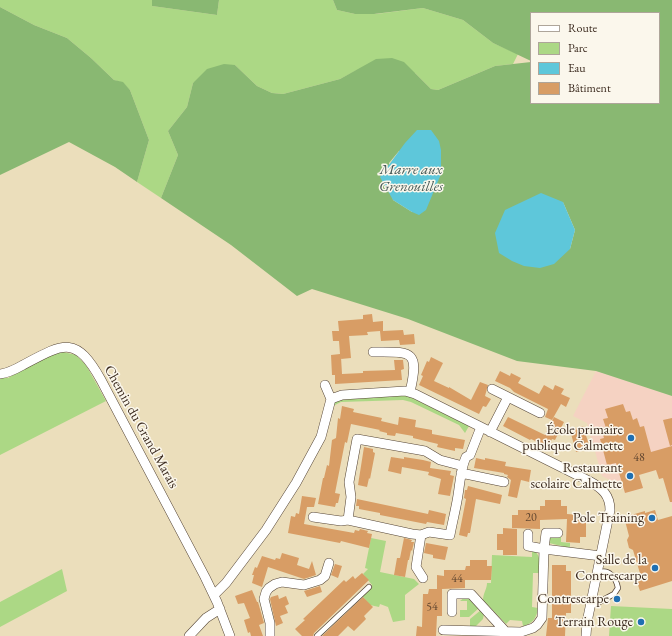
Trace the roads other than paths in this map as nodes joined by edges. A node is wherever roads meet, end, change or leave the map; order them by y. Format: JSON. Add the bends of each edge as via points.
{"nodes":[{"id":1,"x":373,"y":352,"type":"dead end"},
{"id":2,"x":0,"y":374,"type":"edge"},
{"id":3,"x":325,"y":385,"type":"dead end"},
{"id":4,"x":492,"y":389,"type":"dead end"},
{"id":5,"x":410,"y":392,"type":"junction"},
{"id":6,"x":508,"y":397,"type":"junction"},
{"id":7,"x":331,"y":399,"type":"junction"},
{"id":8,"x":540,"y":413,"type":"dead end"},
{"id":9,"x":481,"y":427,"type":"junction"},
{"id":10,"x":490,"y":432,"type":"junction"},
{"id":11,"x":462,"y":469,"type":"junction"},
{"id":12,"x":504,"y":482,"type":"dead end"},
{"id":13,"x":313,"y":517,"type":"dead end"},
{"id":14,"x":348,"y":520,"type":"junction"},
{"id":15,"x":558,"y":533,"type":"dead end"},
{"id":16,"x":421,"y":534,"type":"junction"},
{"id":17,"x":528,"y":534,"type":"dead end"},
{"id":18,"x":544,"y":549,"type":"junction"},
{"id":19,"x":601,"y":556,"type":"junction"},
{"id":20,"x":329,"y":563,"type":"dead end"},
{"id":21,"x":597,"y":574,"type":"junction"},
{"id":22,"x":423,"y":578,"type":"dead end"},
{"id":23,"x":369,"y":587,"type":"dead end"},
{"id":24,"x":214,"y":595,"type":"junction"},
{"id":25,"x":590,"y":607,"type":"junction"},
{"id":26,"x":220,"y":609,"type":"junction"},
{"id":27,"x":452,"y":612,"type":"dead end"},
{"id":28,"x":443,"y":630,"type":"dead end"},
{"id":29,"x":506,"y":632,"type":"junction"},
{"id":30,"x":189,"y":636,"type":"edge"},
{"id":31,"x":230,"y":636,"type":"edge"},
{"id":32,"x":270,"y":636,"type":"edge"},
{"id":33,"x":317,"y":636,"type":"edge"},
{"id":34,"x":586,"y":636,"type":"edge"}],
"edges":[{"from":1,"to":5,"type":"street","via":[[401,352],[411,357],[415,368]]},
{"from":2,"to":24,"type":"street","name":"Chemin du Grand Marais","via":[[55,349],[69,348],[84,355],[101,380]]},
{"from":3,"to":7,"type":"street"},
{"from":4,"to":6,"type":"street"},
{"from":5,"to":7,"type":"street","via":[[342,395]]},
{"from":5,"to":9,"type":"street"},
{"from":6,"to":8,"type":"street"},
{"from":6,"to":10,"type":"street"},
{"from":7,"to":24,"type":"street","via":[[321,437],[296,483],[266,530]]},
{"from":9,"to":10,"type":"street"},
{"from":9,"to":11,"type":"street"},
{"from":10,"to":19,"type":"street","via":[[605,492],[610,510]]},
{"from":11,"to":12,"type":"street"},
{"from":11,"to":14,"type":"street","via":[[425,452],[357,439],[349,482],[351,497]]},
{"from":11,"to":16,"type":"street","via":[[450,535],[429,532]]},
{"from":13,"to":14,"type":"street","via":[[341,522]]},
{"from":14,"to":16,"type":"street","via":[[389,530]]},
{"from":15,"to":18,"type":"street","via":[[546,533]]},
{"from":16,"to":22,"type":"street","via":[[416,567]]},
{"from":17,"to":18,"type":"street","via":[[528,546]]},
{"from":18,"to":19,"type":"street"},
{"from":18,"to":29,"type":"street","via":[[542,618],[530,630]]},
{"from":19,"to":21,"type":"street"},
{"from":20,"to":32,"type":"street","via":[[325,576],[320,580],[304,585],[282,582],[269,588],[264,600],[270,620]]},
{"from":21,"to":25,"type":"street"},
{"from":21,"to":25,"type":"lane","via":[[604,571],[610,574],[616,580],[618,588],[614,594]]},
{"from":23,"to":33,"type":"lane"},
{"from":24,"to":26,"type":"street","name":"Chemin du Grand Marais"},
{"from":25,"to":34,"type":"street"},
{"from":26,"to":30,"type":"street","via":[[206,618]]},
{"from":26,"to":31,"type":"street","name":"Chemin du Grand Marais"},
{"from":27,"to":29,"type":"street","via":[[452,594],[471,594]]},
{"from":28,"to":29,"type":"street"}]}
